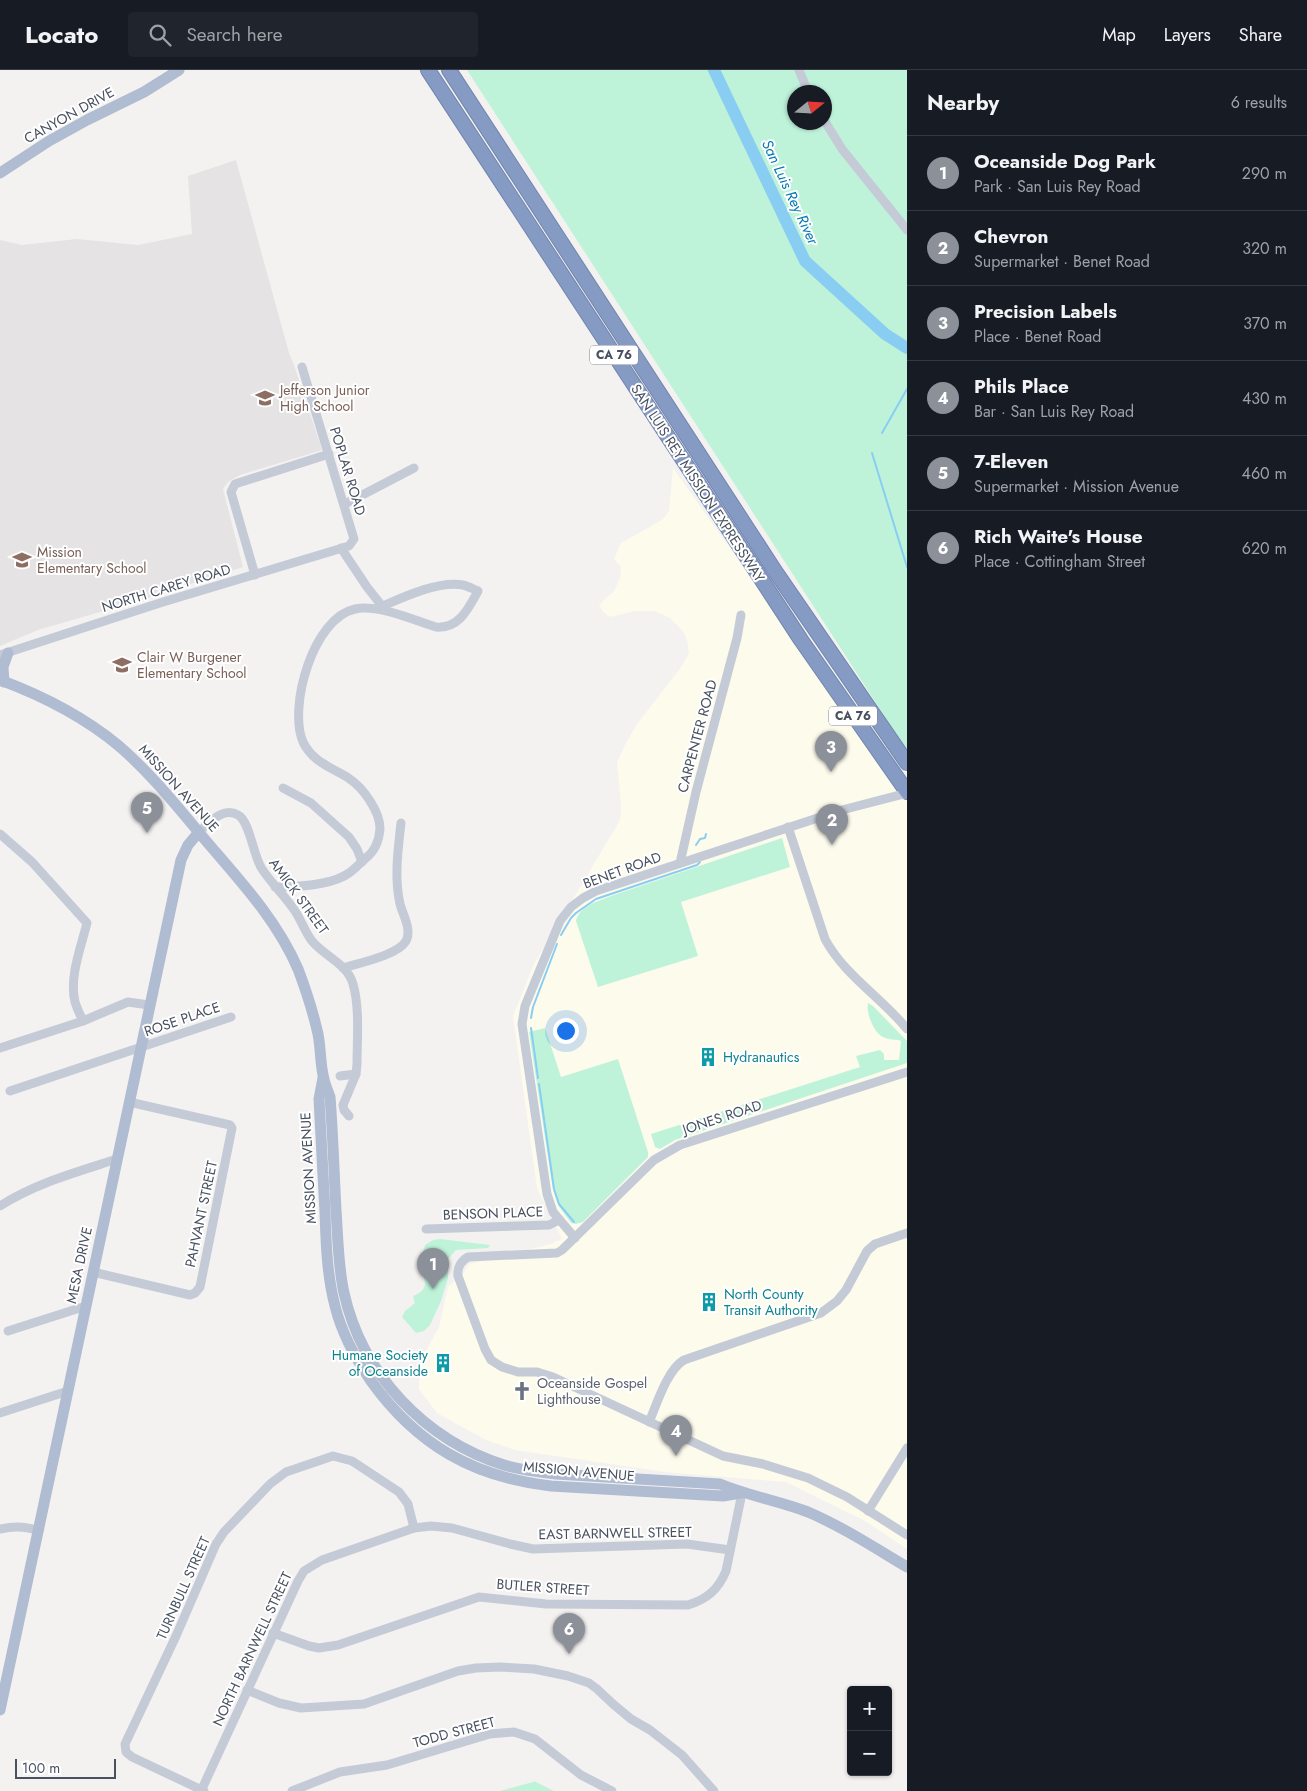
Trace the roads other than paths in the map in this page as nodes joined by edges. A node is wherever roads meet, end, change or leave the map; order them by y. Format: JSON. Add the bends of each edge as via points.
{"nodes":[{"id":1,"x":179,"y":70,"type":"edge"},
{"id":2,"x":428,"y":70,"type":"edge"},
{"id":3,"x":449,"y":70,"type":"edge"},
{"id":4,"x":799,"y":70,"type":"edge"},
{"id":5,"x":805,"y":85,"type":"edge"},
{"id":6,"x":830,"y":130,"type":"edge"},
{"id":7,"x":0,"y":173,"type":"edge"},
{"id":8,"x":907,"y":230,"type":"edge"},
{"id":9,"x":302,"y":367,"type":"dead end"},
{"id":10,"x":329,"y":454,"type":"junction"},
{"id":11,"x":414,"y":468,"type":"dead end"},
{"id":12,"x":345,"y":504,"type":"junction"},
{"id":13,"x":341,"y":548,"type":"junction"},
{"id":14,"x":256,"y":575,"type":"junction"},
{"id":15,"x":379,"y":607,"type":"junction"},
{"id":16,"x":741,"y":615,"type":"dead end"},
{"id":17,"x":4,"y":654,"type":"edge"},
{"id":18,"x":2,"y":681,"type":"edge"},
{"id":19,"x":907,"y":763,"type":"edge"},
{"id":20,"x":283,"y":788,"type":"dead end"},
{"id":21,"x":907,"y":792,"type":"edge"},
{"id":22,"x":400,"y":823,"type":"dead end"},
{"id":23,"x":788,"y":828,"type":"junction"},
{"id":24,"x":199,"y":832,"type":"junction"},
{"id":25,"x":0,"y":834,"type":"edge"},
{"id":26,"x":362,"y":862,"type":"junction"},
{"id":27,"x":680,"y":863,"type":"junction"},
{"id":28,"x":275,"y":887,"type":"junction"},
{"id":29,"x":343,"y":968,"type":"junction"},
{"id":30,"x":149,"y":1005,"type":"junction"},
{"id":31,"x":231,"y":1017,"type":"dead end"},
{"id":32,"x":82,"y":1021,"type":"junction"},
{"id":33,"x":907,"y":1029,"type":"edge"},
{"id":34,"x":0,"y":1048,"type":"edge"},
{"id":35,"x":141,"y":1048,"type":"junction"},
{"id":36,"x":907,"y":1072,"type":"edge"},
{"id":37,"x":356,"y":1074,"type":"junction"},
{"id":38,"x":340,"y":1076,"type":"dead end"},
{"id":39,"x":10,"y":1091,"type":"dead end"},
{"id":40,"x":129,"y":1102,"type":"junction"},
{"id":41,"x":349,"y":1116,"type":"dead end"},
{"id":42,"x":117,"y":1159,"type":"junction"},
{"id":43,"x":0,"y":1206,"type":"edge"},
{"id":44,"x":559,"y":1220,"type":"junction"},
{"id":45,"x":426,"y":1229,"type":"dead end"},
{"id":46,"x":907,"y":1233,"type":"edge"},
{"id":47,"x":575,"y":1238,"type":"junction"},
{"id":48,"x":93,"y":1272,"type":"junction"},
{"id":49,"x":86,"y":1306,"type":"junction"},
{"id":50,"x":8,"y":1331,"type":"dead end"},
{"id":51,"x":68,"y":1391,"type":"junction"},
{"id":52,"x":0,"y":1413,"type":"edge"},
{"id":53,"x":649,"y":1422,"type":"junction"},
{"id":54,"x":907,"y":1448,"type":"edge"},
{"id":55,"x":742,"y":1493,"type":"junction"},
{"id":56,"x":868,"y":1511,"type":"junction"},
{"id":57,"x":414,"y":1528,"type":"junction"},
{"id":58,"x":0,"y":1529,"type":"edge"},
{"id":59,"x":39,"y":1531,"type":"junction"},
{"id":60,"x":907,"y":1535,"type":"edge"},
{"id":61,"x":730,"y":1550,"type":"junction"},
{"id":62,"x":907,"y":1567,"type":"edge"},
{"id":63,"x":273,"y":1634,"type":"junction"},
{"id":64,"x":247,"y":1690,"type":"junction"},
{"id":65,"x":0,"y":1710,"type":"edge"},
{"id":66,"x":202,"y":1791,"type":"edge"},
{"id":67,"x":292,"y":1791,"type":"edge"},
{"id":68,"x":612,"y":1791,"type":"edge"},
{"id":69,"x":714,"y":1791,"type":"edge"}],
"edges":[{"from":1,"to":7,"type":"main road","name":"CANYON DRIVE","via":[[144,92],[87,120]]},
{"from":2,"to":21,"type":"highway","name":"SAN LUIS REY MISSION EXPRESSWAY","number":"CA 76","via":[[800,640]]},
{"from":3,"to":19,"type":"highway","name":"SAN LUIS REY MISSION EXPRESSWAY","number":"CA 76","via":[[775,571]]},
{"from":4,"to":5,"type":"street"},
{"from":6,"to":8,"type":"street"},
{"from":9,"to":10,"type":"street","name":"POPLAR ROAD"},
{"from":10,"to":12,"type":"street","name":"POPLAR ROAD"},
{"from":10,"to":14,"type":"street","via":[[235,484],[232,488],[230,492]]},
{"from":11,"to":12,"type":"street"},
{"from":12,"to":13,"type":"street","name":"POPLAR ROAD","via":[[354,540]]},
{"from":13,"to":14,"type":"street","name":"NORTH CAREY ROAD"},
{"from":13,"to":15,"type":"street"},
{"from":14,"to":17,"type":"street","name":"NORTH CAREY ROAD"},
{"from":15,"to":15,"type":"street","via":[[436,627],[445,627],[465,614],[478,591],[454,584],[424,589]]},
{"from":15,"to":26,"type":"street","via":[[355,609],[340,615],[321,634],[311,654],[300,710],[300,733],[310,753],[363,790],[377,811],[379,838],[372,853]]},
{"from":16,"to":27,"type":"street","name":"CARPENTER ROAD"},
{"from":17,"to":18,"type":"main road"},
{"from":18,"to":24,"type":"main road","name":"MISSION AVENUE","via":[[55,704],[106,736],[140,766]]},
{"from":20,"to":26,"type":"street","via":[[311,803],[349,837]]},
{"from":21,"to":23,"type":"street","name":"BENET ROAD"},
{"from":22,"to":29,"type":"street","via":[[396,864],[400,903],[409,933],[406,942],[394,951]]},
{"from":23,"to":27,"type":"street","name":"BENET ROAD"},
{"from":23,"to":33,"type":"street","via":[[829,947]]},
{"from":24,"to":28,"type":"street","name":"AMICK STREET","via":[[220,814],[239,816],[246,822],[253,852],[261,868]]},
{"from":24,"to":30,"type":"main road","name":"MESA DRIVE","via":[[181,860]]},
{"from":24,"to":55,"type":"main road","name":"MISSION AVENUE","via":[[260,905],[290,954],[303,984],[314,1019],[323,1078],[330,1097],[339,1261],[344,1292],[352,1322],[373,1364],[391,1389],[410,1410],[449,1440],[505,1465],[556,1474],[720,1484]]},
{"from":25,"to":32,"type":"street","via":[[32,862],[87,923],[74,978]]},
{"from":26,"to":28,"type":"street","via":[[336,879],[303,887]]},
{"from":27,"to":44,"type":"street","name":"BENET ROAD","via":[[596,891],[571,907],[560,921],[525,1006],[522,1024],[546,1194]]},
{"from":28,"to":29,"type":"street","name":"AMICK STREET","via":[[294,910],[312,941]]},
{"from":29,"to":37,"type":"street","name":"AMICK STREET","via":[[353,983],[356,1006]]},
{"from":30,"to":32,"type":"street","via":[[128,1002]]},
{"from":30,"to":35,"type":"main road","name":"MESA DRIVE"},
{"from":31,"to":35,"type":"street","name":"ROSE PLACE"},
{"from":32,"to":34,"type":"street"},
{"from":35,"to":39,"type":"street","name":"ROSE PLACE"},
{"from":35,"to":40,"type":"main road","name":"MESA DRIVE"},
{"from":36,"to":47,"type":"street","name":"JONES ROAD","via":[[680,1145],[654,1160]]},
{"from":37,"to":38,"type":"street"},
{"from":37,"to":41,"type":"street","name":"AMICK STREET","via":[[343,1105]]},
{"from":40,"to":42,"type":"main road","name":"MESA DRIVE"},
{"from":40,"to":48,"type":"street","name":"PAHVANT STREET","via":[[230,1125],[232,1133],[200,1288],[190,1295]]},
{"from":42,"to":43,"type":"street","via":[[43,1183]]},
{"from":42,"to":48,"type":"main road","name":"MESA DRIVE"},
{"from":44,"to":45,"type":"street","name":"BENSON PLACE","via":[[549,1225]]},
{"from":44,"to":47,"type":"street","name":"BENET ROAD"},
{"from":46,"to":53,"type":"street","via":[[866,1250],[846,1290],[821,1313],[679,1363],[671,1373]]},
{"from":47,"to":53,"type":"street","name":"JONES ROAD","via":[[557,1253],[468,1257],[463,1260],[458,1276],[485,1350],[491,1360],[502,1367],[553,1377]]},
{"from":48,"to":49,"type":"main road","name":"MESA DRIVE"},
{"from":49,"to":50,"type":"street"},
{"from":49,"to":51,"type":"main road","name":"MESA DRIVE"},
{"from":51,"to":52,"type":"street"},
{"from":51,"to":59,"type":"main road","name":"MESA DRIVE"},
{"from":53,"to":56,"type":"street","via":[[723,1456],[808,1478]]},
{"from":54,"to":56,"type":"street"},
{"from":55,"to":61,"type":"street","name":"BUTLER STREET"},
{"from":55,"to":62,"type":"main road","name":"MISSION AVENUE","via":[[778,1501],[822,1518]]},
{"from":56,"to":60,"type":"street"},
{"from":57,"to":61,"type":"street","name":"EAST BARNWELL STREET","via":[[452,1528],[533,1549],[687,1544]]},
{"from":57,"to":63,"type":"street","name":"NORTH BARNWELL STREET","via":[[310,1566],[298,1581]]},
{"from":57,"to":66,"type":"street","name":"TURNBULL STREET","via":[[408,1504],[399,1492],[352,1461],[334,1456],[286,1472],[270,1484],[224,1532],[125,1744],[126,1752],[132,1758]]},
{"from":58,"to":59,"type":"street","via":[[12,1526]]},
{"from":59,"to":65,"type":"main road","name":"MESA DRIVE"},
{"from":61,"to":63,"type":"street","name":"BUTLER STREET","via":[[726,1571],[713,1593],[688,1605],[546,1604],[480,1598],[338,1645],[319,1648]]},
{"from":63,"to":64,"type":"street","name":"NORTH BARNWELL STREET"},
{"from":64,"to":66,"type":"street","name":"NORTH BARNWELL STREET"},
{"from":64,"to":69,"type":"street","via":[[301,1708],[364,1704],[458,1671],[476,1668],[534,1669],[568,1676],[589,1683],[631,1719],[676,1750]]},
{"from":67,"to":68,"type":"street","name":"TODD STREET","via":[[340,1772],[387,1765],[490,1734],[514,1732],[535,1740],[581,1775]]}]}
